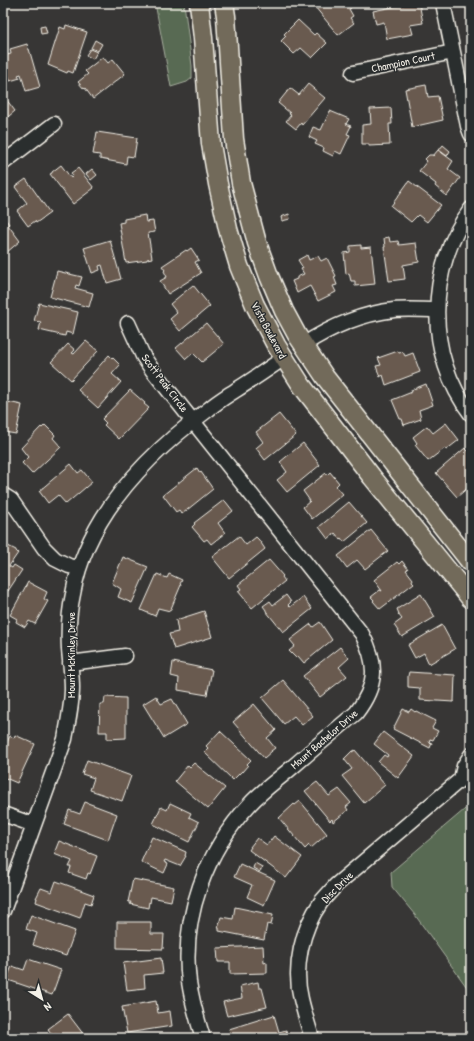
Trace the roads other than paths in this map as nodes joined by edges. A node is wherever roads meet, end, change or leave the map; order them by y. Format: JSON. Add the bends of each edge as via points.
{"nodes":[{"id":1,"x":199,"y":3,"type":"edge"},
{"id":2,"x":224,"y":3,"type":"edge"},
{"id":3,"x":443,"y":3,"type":"edge"},
{"id":4,"x":453,"y":52,"type":"junction"},
{"id":5,"x":353,"y":73,"type":"dead end"},
{"id":6,"x":54,"y":124,"type":"dead end"},
{"id":7,"x":471,"y":134,"type":"edge"},
{"id":8,"x":3,"y":164,"type":"edge"},
{"id":9,"x":471,"y":209,"type":"edge"},
{"id":10,"x":228,"y":229,"type":"junction"},
{"id":11,"x":437,"y":310,"type":"junction"},
{"id":12,"x":128,"y":323,"type":"dead end"},
{"id":13,"x":303,"y":345,"type":"junction"},
{"id":14,"x":284,"y":358,"type":"junction"},
{"id":15,"x":471,"y":414,"type":"edge"},
{"id":16,"x":193,"y":421,"type":"junction"},
{"id":17,"x":3,"y":495,"type":"edge"},
{"id":18,"x":471,"y":562,"type":"edge"},
{"id":19,"x":79,"y":568,"type":"junction"},
{"id":20,"x":471,"y":600,"type":"edge"},
{"id":21,"x":125,"y":656,"type":"dead end"},
{"id":22,"x":70,"y":663,"type":"junction"},
{"id":23,"x":471,"y":755,"type":"edge"},
{"id":24,"x":466,"y":778,"type":"edge"},
{"id":25,"x":3,"y":814,"type":"edge"},
{"id":26,"x":34,"y":825,"type":"junction"},
{"id":27,"x":3,"y":911,"type":"edge"},
{"id":28,"x":202,"y":1038,"type":"edge"},
{"id":29,"x":312,"y":1038,"type":"edge"}],
"edges":[{"from":1,"to":10,"type":"main road","name":"Vista Boulevard","via":[[211,144]]},
{"from":2,"to":13,"type":"main road","name":"Vista Boulevard","via":[[234,139],[241,184],[269,276],[284,311]]},
{"from":3,"to":4,"type":"street"},
{"from":4,"to":5,"type":"street","name":"Champion Court"},
{"from":4,"to":7,"type":"street"},
{"from":6,"to":8,"type":"street"},
{"from":9,"to":11,"type":"street","via":[[454,236],[445,258],[439,283]]},
{"from":10,"to":13,"type":"main road","via":[[244,251],[292,349]]},
{"from":10,"to":14,"type":"main road","name":"Vista Boulevard","via":[[239,266],[255,305]]},
{"from":11,"to":13,"type":"street","via":[[395,310],[371,314],[326,330]]},
{"from":11,"to":15,"type":"street","via":[[444,361]]},
{"from":12,"to":16,"type":"street","name":"Scott Peak Circle","via":[[143,356]]},
{"from":13,"to":18,"type":"main road","name":"Vista Boulevard"},
{"from":14,"to":16,"type":"street","name":"Mount McKinley Drive"},
{"from":14,"to":20,"type":"main road","name":"Vista Boulevard","via":[[302,386],[372,477]]},
{"from":16,"to":19,"type":"street","name":"Mount McKinley Drive","via":[[164,446],[111,506],[95,531]]},
{"from":16,"to":28,"type":"street","name":"Mount Bachelor Drive","via":[[362,634],[369,646],[373,674],[370,689],[356,713],[250,804],[232,824],[204,873],[191,922],[188,952],[191,994]]},
{"from":17,"to":19,"type":"street","via":[[11,500],[44,548],[56,559]]},
{"from":19,"to":22,"type":"street","name":"Mount McKinley Drive","via":[[69,621]]},
{"from":21,"to":22,"type":"street"},
{"from":22,"to":26,"type":"street","name":"Mount McKinley Drive","via":[[72,687],[65,738]]},
{"from":23,"to":24,"type":"street","name":"Disc Drive","via":[[464,766]]},
{"from":24,"to":29,"type":"street","name":"Disc Drive","via":[[336,886],[321,902],[303,939],[299,959],[300,998]]},
{"from":25,"to":26,"type":"street"},
{"from":26,"to":27,"type":"street","name":"Mount McKinley Drive"}]}
